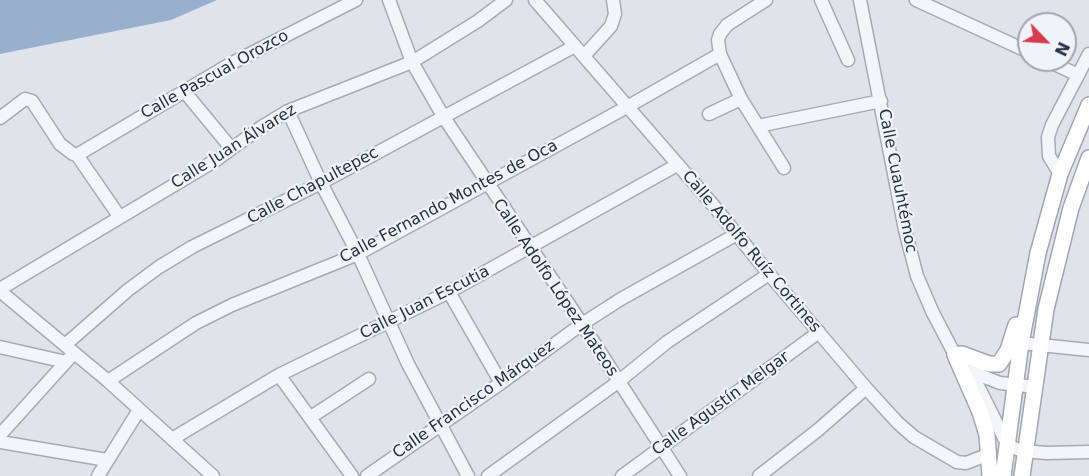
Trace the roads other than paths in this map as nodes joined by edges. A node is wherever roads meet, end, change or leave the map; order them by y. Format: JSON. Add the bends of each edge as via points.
{"nodes":[{"id":1,"x":356,"y":0,"type":"edge"},
{"id":2,"x":389,"y":0,"type":"edge"},
{"id":3,"x":506,"y":0,"type":"edge"},
{"id":4,"x":535,"y":0,"type":"edge"},
{"id":5,"x":613,"y":0,"type":"edge"},
{"id":6,"x":766,"y":0,"type":"edge"},
{"id":7,"x":820,"y":0,"type":"edge"},
{"id":8,"x":860,"y":0,"type":"edge"},
{"id":9,"x":920,"y":1,"type":"edge"},
{"id":10,"x":575,"y":46,"type":"junction"},
{"id":11,"x":1017,"y":46,"type":"edge"},
{"id":12,"x":720,"y":54,"type":"junction"},
{"id":13,"x":1089,"y":54,"type":"edge"},
{"id":14,"x":584,"y":56,"type":"junction"},
{"id":15,"x":848,"y":60,"type":"dead end"},
{"id":16,"x":412,"y":62,"type":"junction"},
{"id":17,"x":1071,"y":72,"type":"edge"},
{"id":18,"x":1077,"y":75,"type":"junction"},
{"id":19,"x":184,"y":91,"type":"junction"},
{"id":20,"x":741,"y":99,"type":"junction"},
{"id":21,"x":881,"y":101,"type":"junction"},
{"id":22,"x":1089,"y":105,"type":"edge"},
{"id":23,"x":627,"y":107,"type":"junction"},
{"id":24,"x":288,"y":111,"type":"junction"},
{"id":25,"x":709,"y":114,"type":"dead end"},
{"id":26,"x":443,"y":117,"type":"junction"},
{"id":27,"x":0,"y":118,"type":"edge"},
{"id":28,"x":758,"y":126,"type":"junction"},
{"id":29,"x":231,"y":148,"type":"junction"},
{"id":30,"x":77,"y":154,"type":"junction"},
{"id":31,"x":1089,"y":158,"type":"edge"},
{"id":32,"x":677,"y":165,"type":"junction"},
{"id":33,"x":784,"y":168,"type":"dead end"},
{"id":34,"x":1060,"y":174,"type":"junction"},
{"id":35,"x":321,"y":183,"type":"junction"},
{"id":36,"x":486,"y":184,"type":"junction"},
{"id":37,"x":119,"y":216,"type":"junction"},
{"id":38,"x":737,"y":234,"type":"junction"},
{"id":39,"x":531,"y":248,"type":"junction"},
{"id":40,"x":358,"y":254,"type":"junction"},
{"id":41,"x":769,"y":274,"type":"junction"},
{"id":42,"x":0,"y":290,"type":"edge"},
{"id":43,"x":449,"y":292,"type":"junction"},
{"id":44,"x":1027,"y":304,"type":"junction"},
{"id":45,"x":388,"y":322,"type":"junction"},
{"id":46,"x":582,"y":324,"type":"junction"},
{"id":47,"x":819,"y":332,"type":"junction"},
{"id":48,"x":1021,"y":343,"type":"junction"},
{"id":49,"x":1040,"y":345,"type":"junction"},
{"id":50,"x":0,"y":347,"type":"edge"},
{"id":51,"x":1089,"y":350,"type":"edge"},
{"id":52,"x":68,"y":353,"type":"junction"},
{"id":53,"x":956,"y":355,"type":"junction"},
{"id":54,"x":279,"y":375,"type":"junction"},
{"id":55,"x":369,"y":379,"type":"dead end"},
{"id":56,"x":108,"y":381,"type":"junction"},
{"id":57,"x":618,"y":382,"type":"junction"},
{"id":58,"x":501,"y":383,"type":"junction"},
{"id":59,"x":1016,"y":385,"type":"junction"},
{"id":60,"x":1035,"y":387,"type":"junction"},
{"id":61,"x":866,"y":388,"type":"junction"},
{"id":62,"x":139,"y":410,"type":"junction"},
{"id":63,"x":311,"y":417,"type":"junction"},
{"id":64,"x":440,"y":425,"type":"junction"},
{"id":65,"x":0,"y":435,"type":"edge"},
{"id":66,"x":171,"y":439,"type":"junction"},
{"id":67,"x":0,"y":442,"type":"edge"},
{"id":68,"x":1009,"y":444,"type":"junction"},
{"id":69,"x":661,"y":449,"type":"junction"},
{"id":70,"x":1026,"y":451,"type":"junction"},
{"id":71,"x":1089,"y":452,"type":"edge"},
{"id":72,"x":990,"y":454,"type":"junction"},
{"id":73,"x":108,"y":460,"type":"junction"},
{"id":74,"x":98,"y":476,"type":"edge"},
{"id":75,"x":213,"y":476,"type":"edge"},
{"id":76,"x":352,"y":476,"type":"edge"},
{"id":77,"x":367,"y":476,"type":"edge"},
{"id":78,"x":468,"y":476,"type":"edge"},
{"id":79,"x":488,"y":476,"type":"edge"},
{"id":80,"x":622,"y":476,"type":"edge"},
{"id":81,"x":680,"y":476,"type":"edge"},
{"id":82,"x":759,"y":476,"type":"edge"},
{"id":83,"x":990,"y":476,"type":"edge"},
{"id":84,"x":1003,"y":476,"type":"edge"},
{"id":85,"x":1022,"y":476,"type":"edge"}],
"edges":[{"from":1,"to":19,"type":"street","name":"Calle Pascual Orozco"},
{"from":2,"to":16,"type":"street","name":"Calle Adolfo López Mateos"},
{"from":3,"to":16,"type":"street","name":"Calle Juan Álvarez"},
{"from":4,"to":10,"type":"street","name":"Calle Adolfo Ruíz Cortines"},
{"from":5,"to":14,"type":"street","via":[[615,14],[611,26]]},
{"from":6,"to":12,"type":"street","via":[[727,25],[717,46]]},
{"from":7,"to":15,"type":"street"},
{"from":8,"to":21,"type":"street","name":"Calle Cuauhtémoc"},
{"from":9,"to":11,"type":"street"},
{"from":10,"to":14,"type":"street","name":"Calle Adolfo Ruíz Cortines"},
{"from":10,"to":26,"type":"street","name":"Calle Chapultepec"},
{"from":12,"to":20,"type":"street"},
{"from":12,"to":23,"type":"street","name":"Calle Fernando Montes de Oca"},
{"from":13,"to":18,"type":"street"},
{"from":14,"to":23,"type":"street","name":"Calle Adolfo Ruíz Cortines"},
{"from":16,"to":24,"type":"street","name":"Calle Juan Álvarez"},
{"from":16,"to":26,"type":"street","name":"Calle Adolfo López Mateos"},
{"from":17,"to":18,"type":"street"},
{"from":18,"to":34,"type":"street","via":[[1048,137],[1049,156]]},
{"from":19,"to":29,"type":"street"},
{"from":19,"to":30,"type":"street","name":"Calle Pascual Orozco"},
{"from":20,"to":25,"type":"street"},
{"from":20,"to":28,"type":"street"},
{"from":21,"to":28,"type":"street"},
{"from":21,"to":53,"type":"street","name":"Calle Cuauhtémoc","via":[[917,276]]},
{"from":22,"to":34,"type":"main road"},
{"from":23,"to":32,"type":"street","name":"Calle Adolfo Ruíz Cortines"},
{"from":23,"to":36,"type":"street","name":"Calle Fernando Montes de Oca"},
{"from":24,"to":29,"type":"street","name":"Calle Juan Álvarez"},
{"from":24,"to":35,"type":"street"},
{"from":26,"to":35,"type":"street","name":"Calle Chapultepec"},
{"from":26,"to":36,"type":"street","name":"Calle Adolfo López Mateos"},
{"from":27,"to":30,"type":"street","via":[[25,99],[32,101],[60,144]]},
{"from":28,"to":33,"type":"street"},
{"from":29,"to":37,"type":"street","name":"Calle Juan Álvarez"},
{"from":30,"to":37,"type":"street"},
{"from":31,"to":49,"type":"main road","via":[[1065,231]]},
{"from":32,"to":38,"type":"street","name":"Calle Adolfo Ruíz Cortines"},
{"from":32,"to":39,"type":"street","name":"Calle Juan Escutia"},
{"from":34,"to":44,"type":"main road"},
{"from":35,"to":40,"type":"street"},
{"from":35,"to":52,"type":"street","name":"Calle Chapultepec","via":[[159,267],[121,296]]},
{"from":36,"to":39,"type":"street","name":"Calle Adolfo López Mateos"},
{"from":36,"to":40,"type":"street","name":"Calle Fernando Montes de Oca"},
{"from":37,"to":42,"type":"street","name":"Calle Juan Álvarez"},
{"from":38,"to":41,"type":"street","name":"Calle Adolfo Ruíz Cortines"},
{"from":38,"to":46,"type":"street","name":"Calle Francisco Márquez"},
{"from":39,"to":43,"type":"street","name":"Calle Juan Escutia"},
{"from":39,"to":46,"type":"street","name":"Calle Adolfo López Mateos"},
{"from":40,"to":45,"type":"street"},
{"from":40,"to":56,"type":"street","name":"Calle Fernando Montes de Oca","via":[[196,323]]},
{"from":41,"to":47,"type":"street","name":"Calle Adolfo Ruíz Cortines"},
{"from":41,"to":57,"type":"street","via":[[674,337]]},
{"from":42,"to":52,"type":"street"},
{"from":43,"to":45,"type":"street","name":"Calle Juan Escutia"},
{"from":43,"to":58,"type":"street"},
{"from":44,"to":48,"type":"main road"},
{"from":44,"to":53,"type":"main road","via":[[999,364]]},
{"from":45,"to":54,"type":"street","name":"Calle Juan Escutia"},
{"from":45,"to":64,"type":"street"},
{"from":46,"to":57,"type":"street","name":"Calle Adolfo López Mateos"},
{"from":46,"to":58,"type":"street","name":"Calle Francisco Márquez"},
{"from":47,"to":61,"type":"street","name":"Calle Adolfo Ruíz Cortines"},
{"from":47,"to":69,"type":"street","name":"Calle Agustín Melgar"},
{"from":48,"to":49,"type":"street"},
{"from":48,"to":59,"type":"main road"},
{"from":49,"to":51,"type":"street"},
{"from":49,"to":60,"type":"main road"},
{"from":50,"to":52,"type":"street"},
{"from":52,"to":56,"type":"street"},
{"from":52,"to":65,"type":"street","name":"Calle Chapultepec"},
{"from":53,"to":59,"type":"street","via":[[982,376]]},
{"from":53,"to":68,"type":"street","name":"Calle Cuauhtémoc"},
{"from":53,"to":72,"type":"main road","via":[[980,411]]},
{"from":54,"to":63,"type":"street"},
{"from":54,"to":66,"type":"street","name":"Calle Juan Escutia"},
{"from":55,"to":63,"type":"street"},
{"from":56,"to":62,"type":"street"},
{"from":57,"to":69,"type":"street","name":"Calle Adolfo López Mateos"},
{"from":57,"to":79,"type":"street"},
{"from":58,"to":64,"type":"street","name":"Calle Francisco Márquez"},
{"from":59,"to":60,"type":"street"},
{"from":59,"to":68,"type":"main road"},
{"from":60,"to":70,"type":"main road"},
{"from":61,"to":72,"type":"street","name":"Calle Adolfo Ruíz Cortines","via":[[914,437],[952,460],[966,463]]},
{"from":61,"to":82,"type":"street"},
{"from":62,"to":66,"type":"street"},
{"from":62,"to":73,"type":"street"},
{"from":63,"to":76,"type":"street"},
{"from":64,"to":77,"type":"street","name":"Calle Francisco Márquez"},
{"from":64,"to":78,"type":"street"},
{"from":66,"to":75,"type":"street"},
{"from":67,"to":73,"type":"street"},
{"from":68,"to":70,"type":"street"},
{"from":68,"to":84,"type":"main road"},
{"from":69,"to":80,"type":"street","name":"Calle Agustín Melgar"},
{"from":69,"to":81,"type":"street","name":"Calle Adolfo López Mateos"},
{"from":70,"to":71,"type":"street"},
{"from":70,"to":85,"type":"main road"},
{"from":72,"to":83,"type":"main road"},
{"from":73,"to":74,"type":"street"}]}
